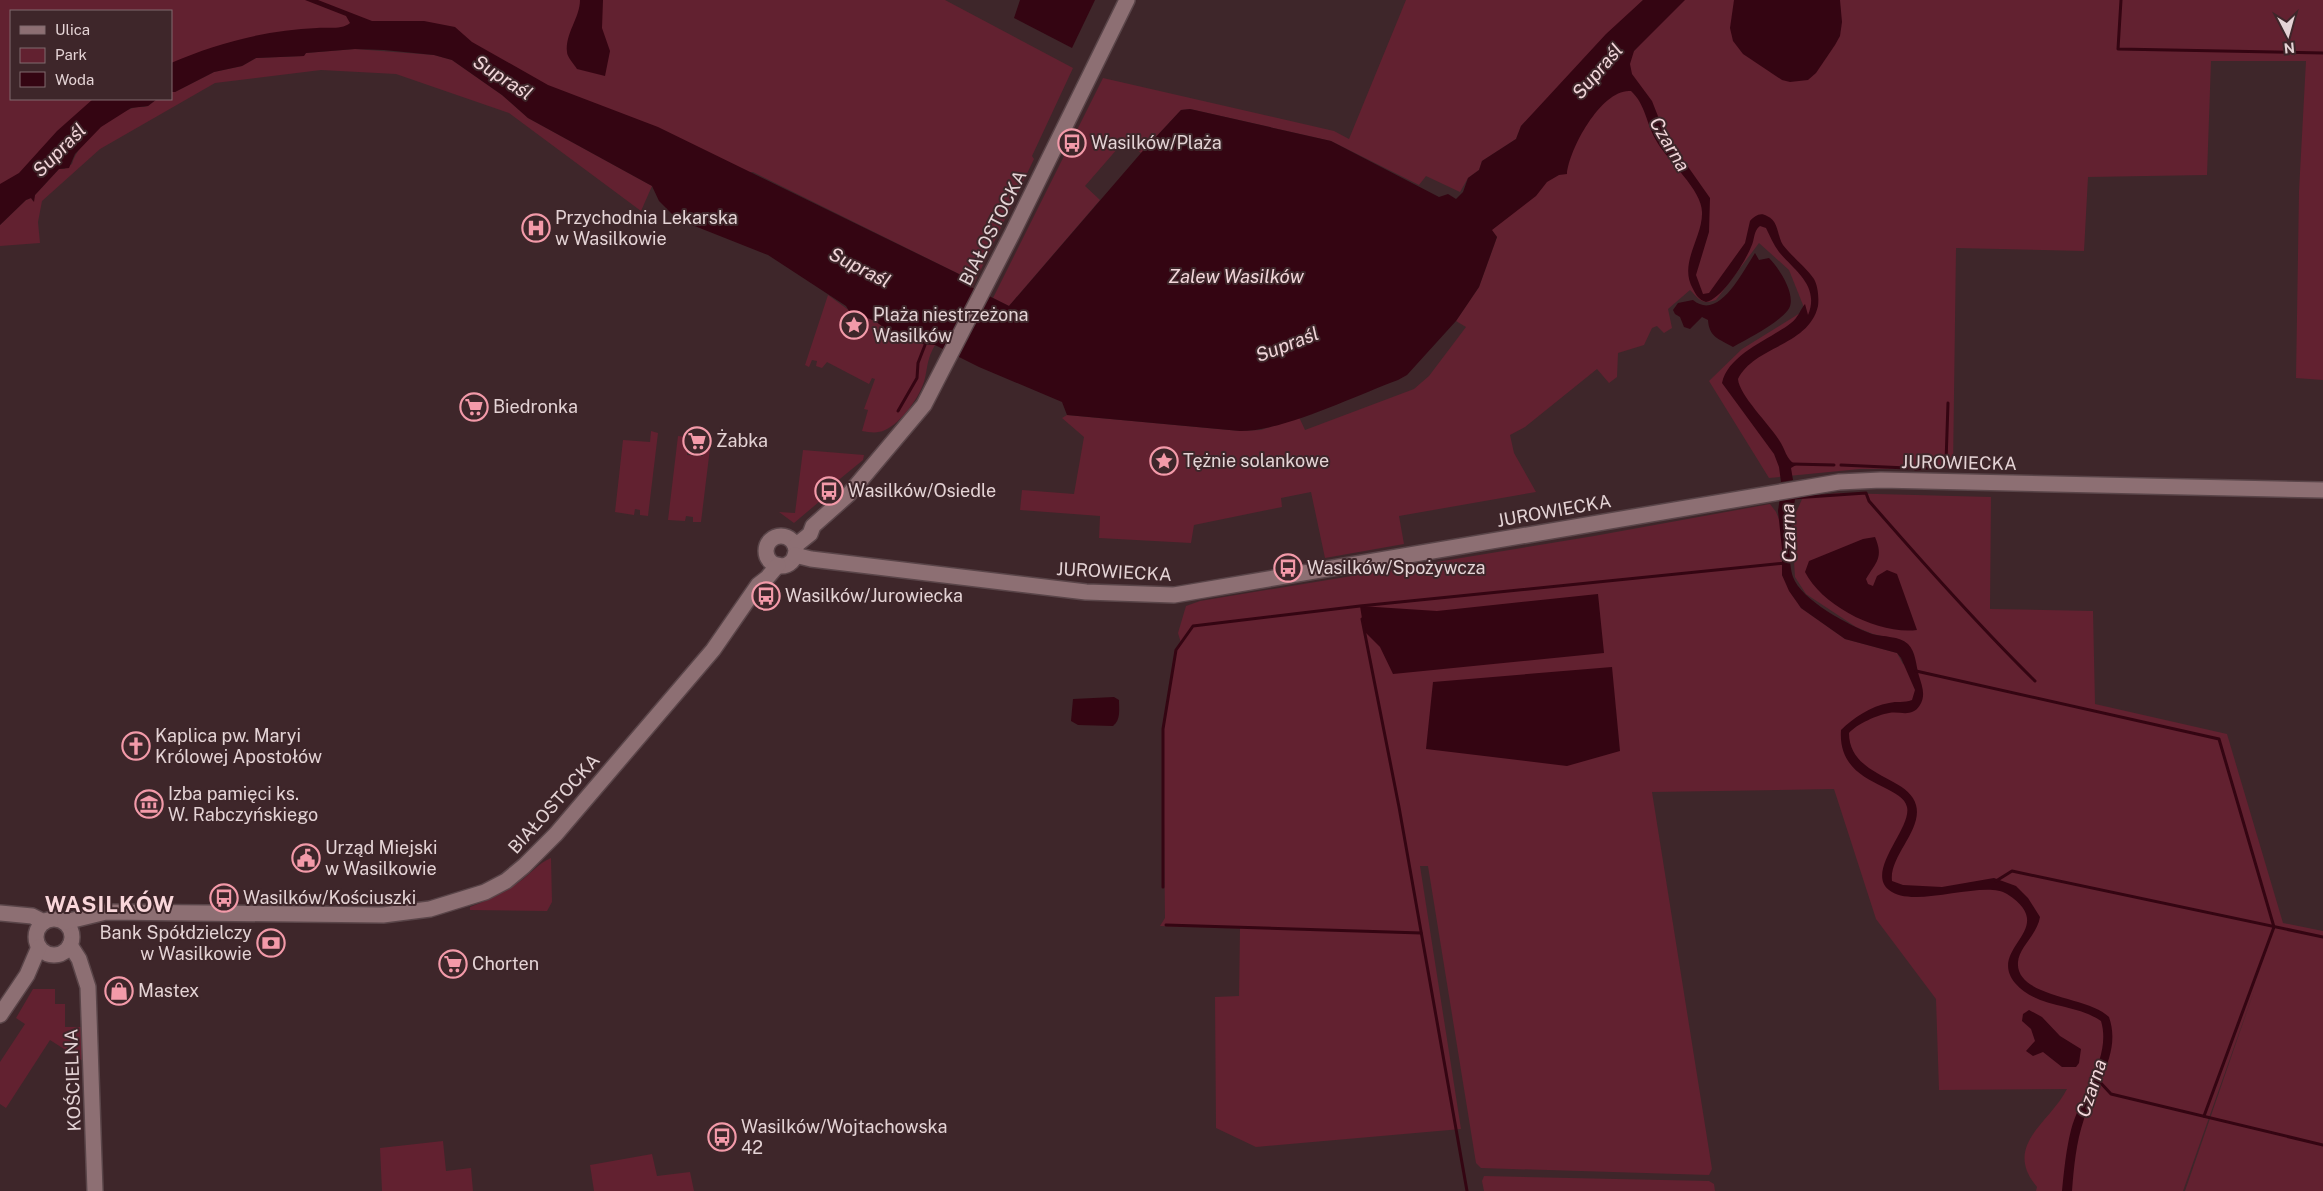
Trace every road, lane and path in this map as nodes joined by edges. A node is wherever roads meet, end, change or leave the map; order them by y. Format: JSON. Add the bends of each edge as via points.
{"nodes":[{"id":1,"x":1127,"y":0,"type":"edge"},
{"id":2,"x":2323,"y":490,"type":"edge"},
{"id":3,"x":793,"y":546,"type":"junction"},
{"id":4,"x":773,"y":562,"type":"junction"},
{"id":5,"x":0,"y":913,"type":"edge"},
{"id":6,"x":41,"y":926,"type":"junction"},
{"id":7,"x":67,"y":938,"type":"junction"},
{"id":8,"x":43,"y":950,"type":"junction"},
{"id":9,"x":0,"y":1015,"type":"edge"},
{"id":10,"x":95,"y":1191,"type":"edge"}],
"edges":[{"from":1,"to":3,"type":"street","name":"BIAŁOSTOCKA","via":[[929,397],[849,494],[814,526],[804,527]]},
{"from":2,"to":3,"type":"street","name":"JUROWIECKA","via":[[1881,480],[1839,482],[1174,595],[1052,588],[811,559]]},
{"from":3,"to":4,"type":"street","via":[[789,564]]},
{"from":3,"to":4,"type":"street","via":[[784,536],[773,539],[767,547]]},
{"from":4,"to":7,"type":"street","name":"BIAŁOSTOCKA","via":[[760,573],[758,585],[713,650],[556,834],[506,881],[463,900],[430,909],[383,915],[106,912],[91,916]]},
{"from":5,"to":6,"type":"street","via":[[32,916]]},
{"from":6,"to":7,"type":"street","via":[[54,919]]},
{"from":6,"to":8,"type":"street","via":[[36,939]]},
{"from":7,"to":8,"type":"street"},
{"from":7,"to":10,"type":"street","name":"KOŚCIELNA","via":[[88,987]]},
{"from":8,"to":9,"type":"street"}]}
